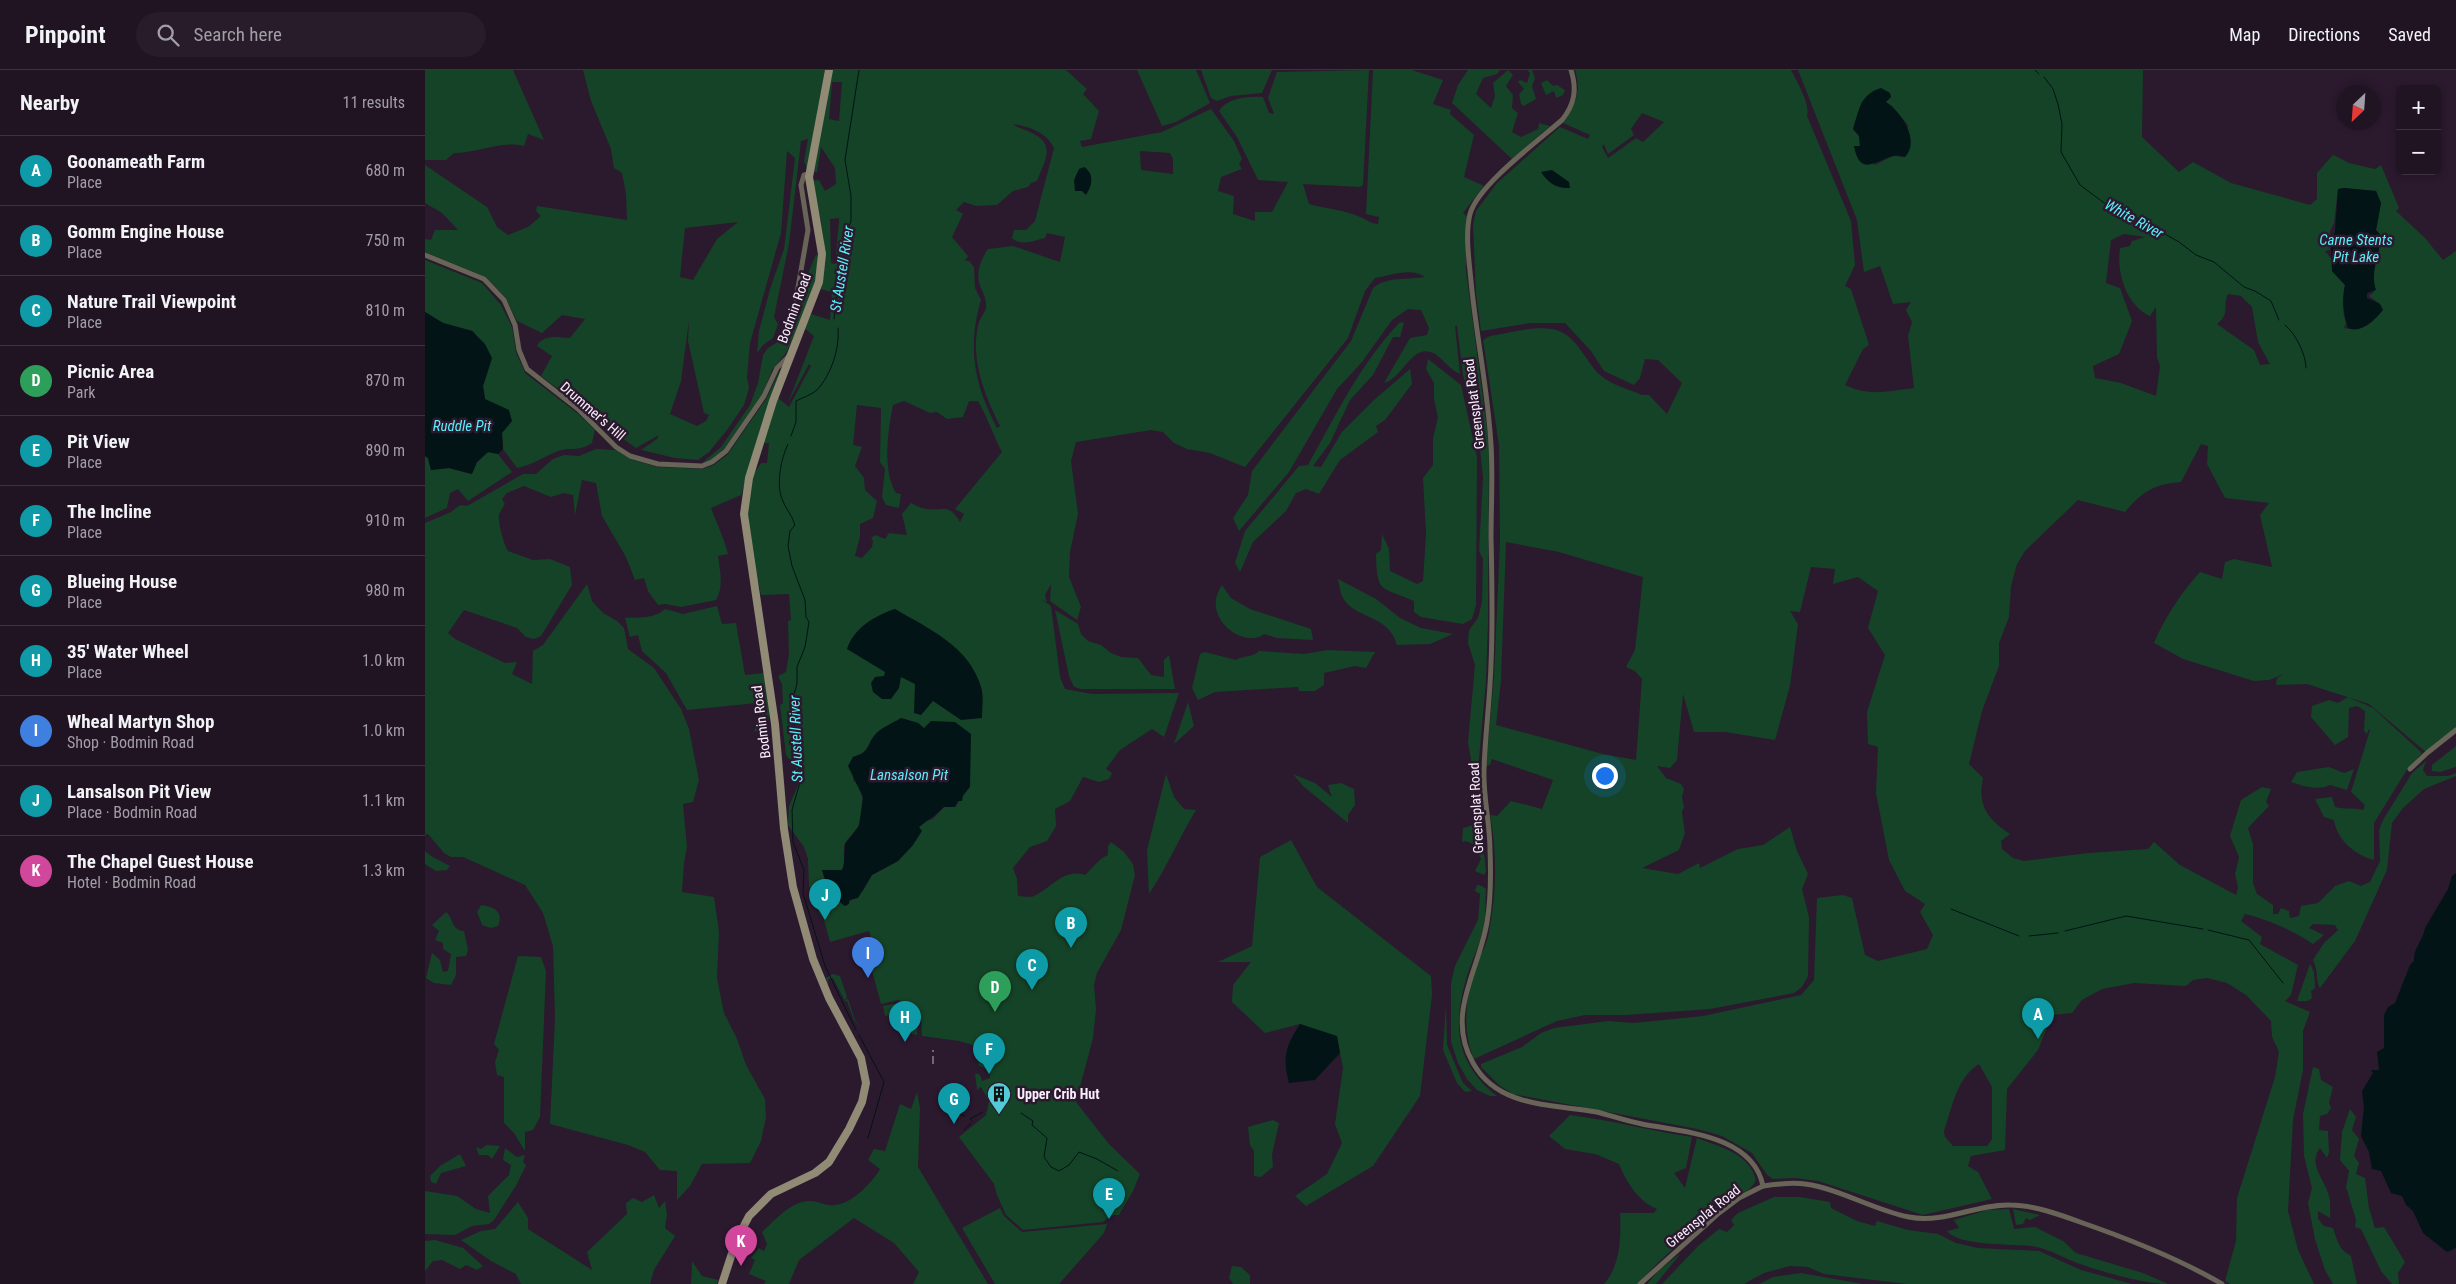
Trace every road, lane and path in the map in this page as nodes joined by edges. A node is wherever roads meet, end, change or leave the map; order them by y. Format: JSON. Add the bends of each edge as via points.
{"nodes":[{"id":1,"x":829,"y":70,"type":"edge"},
{"id":2,"x":1571,"y":70,"type":"edge"},
{"id":3,"x":809,"y":174,"type":"junction"},
{"id":4,"x":425,"y":255,"type":"edge"},
{"id":5,"x":796,"y":299,"type":"dead end"},
{"id":6,"x":789,"y":357,"type":"junction"},
{"id":7,"x":2456,"y":730,"type":"edge"},
{"id":8,"x":2410,"y":769,"type":"dead end"},
{"id":9,"x":1763,"y":1186,"type":"junction"},
{"id":10,"x":722,"y":1284,"type":"edge"},
{"id":11,"x":1640,"y":1284,"type":"edge"},
{"id":12,"x":2222,"y":1284,"type":"edge"}],
"edges":[{"from":1,"to":3,"type":"main road","name":"Bodmin Road"},
{"from":2,"to":9,"type":"street","name":"Greensplat Road","via":[[1575,89],[1571,109],[1495,179],[1470,214],[1469,264],[1473,310],[1491,444],[1494,574],[1484,773],[1490,894],[1487,925],[1469,979],[1462,1038],[1475,1067],[1490,1084],[1507,1096],[1695,1133],[1743,1152],[1761,1174]]},
{"from":3,"to":5,"type":"street","via":[[804,175],[801,185],[808,230]]},
{"from":3,"to":6,"type":"main road","name":"Bodmin Road","via":[[822,254],[821,272]]},
{"from":4,"to":6,"type":"street","name":"Drummer's Hill","via":[[484,279],[504,300],[515,325],[519,350],[527,369],[578,408],[616,447],[639,459],[693,467],[712,462],[726,451],[764,396],[777,368]]},
{"from":6,"to":10,"type":"main road","name":"Bodmin Road","via":[[749,478],[744,514],[775,724],[784,829],[793,886],[813,959],[829,998],[861,1058],[866,1083],[862,1102],[829,1162],[815,1173],[771,1194],[749,1216],[736,1241]]},
{"from":7,"to":8,"type":"street"},
{"from":9,"to":11,"type":"street","name":"Greensplat Road","via":[[1719,1213]]},
{"from":9,"to":12,"type":"street","via":[[1789,1183],[1818,1186],[1888,1212],[1926,1219],[1941,1219],[1991,1205],[2014,1205],[2051,1212],[2118,1235],[2194,1268]]}]}
